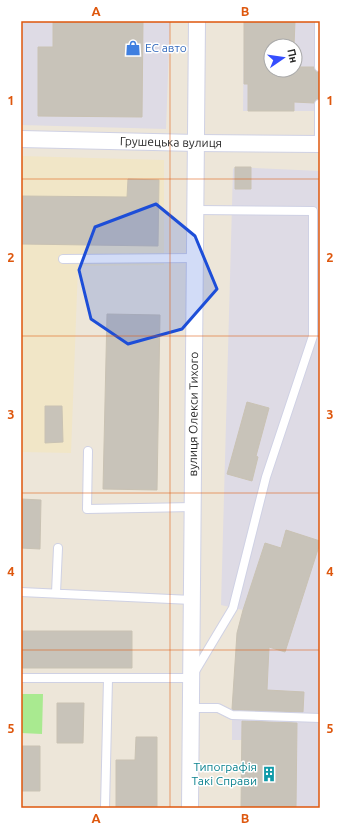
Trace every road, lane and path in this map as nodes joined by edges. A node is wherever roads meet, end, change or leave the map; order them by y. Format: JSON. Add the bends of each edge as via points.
{"nodes":[{"id":1,"x":197,"y":21,"type":"edge"},
{"id":2,"x":319,"y":21,"type":"edge"},
{"id":3,"x":319,"y":67,"type":"dead end"},
{"id":4,"x":319,"y":104,"type":"dead end"},
{"id":5,"x":21,"y":139,"type":"edge"},
{"id":6,"x":197,"y":143,"type":"junction"},
{"id":7,"x":320,"y":144,"type":"edge"},
{"id":8,"x":196,"y":210,"type":"junction"},
{"id":9,"x":195,"y":258,"type":"junction"},
{"id":10,"x":63,"y":259,"type":"dead end"},
{"id":11,"x":88,"y":451,"type":"dead end"},
{"id":12,"x":193,"y":507,"type":"junction"},
{"id":13,"x":58,"y":548,"type":"dead end"},
{"id":14,"x":21,"y":592,"type":"edge"},
{"id":15,"x":56,"y":594,"type":"junction"},
{"id":16,"x":192,"y":600,"type":"junction"},
{"id":17,"x":21,"y":678,"type":"edge"},
{"id":18,"x":191,"y":678,"type":"junction"},
{"id":19,"x":108,"y":679,"type":"junction"},
{"id":20,"x":191,"y":708,"type":"junction"},
{"id":21,"x":320,"y":718,"type":"edge"},
{"id":22,"x":105,"y":808,"type":"edge"},
{"id":23,"x":190,"y":808,"type":"edge"}],
"edges":[{"from":1,"to":6,"type":"street","name":"вулиця Олекси Тихого"},
{"from":2,"to":3,"type":"lane"},
{"from":4,"to":7,"type":"lane"},
{"from":5,"to":6,"type":"street","name":"Грушецька вулиця"},
{"from":6,"to":7,"type":"street","name":"Грушецька вулиця"},
{"from":6,"to":8,"type":"street","name":"вулиця Олекси Тихого"},
{"from":8,"to":9,"type":"street","name":"вулиця Олекси Тихого"},
{"from":8,"to":18,"type":"lane","via":[[313,211],[312,336],[266,477],[233,608]]},
{"from":9,"to":10,"type":"lane"},
{"from":9,"to":12,"type":"street","name":"вулиця Олекси Тихого"},
{"from":11,"to":12,"type":"lane","via":[[87,508]]},
{"from":12,"to":16,"type":"street","name":"вулиця Олекси Тихого"},
{"from":13,"to":15,"type":"lane"},
{"from":14,"to":15,"type":"lane"},
{"from":15,"to":16,"type":"lane"},
{"from":16,"to":18,"type":"street","name":"вулиця Олекси Тихого"},
{"from":17,"to":19,"type":"lane"},
{"from":18,"to":19,"type":"lane"},
{"from":18,"to":20,"type":"street","name":"вулиця Олекси Тихого"},
{"from":19,"to":22,"type":"lane"},
{"from":20,"to":21,"type":"lane","via":[[218,708],[232,715]]},
{"from":20,"to":23,"type":"street","name":"вулиця Олекси Тихого"}]}
